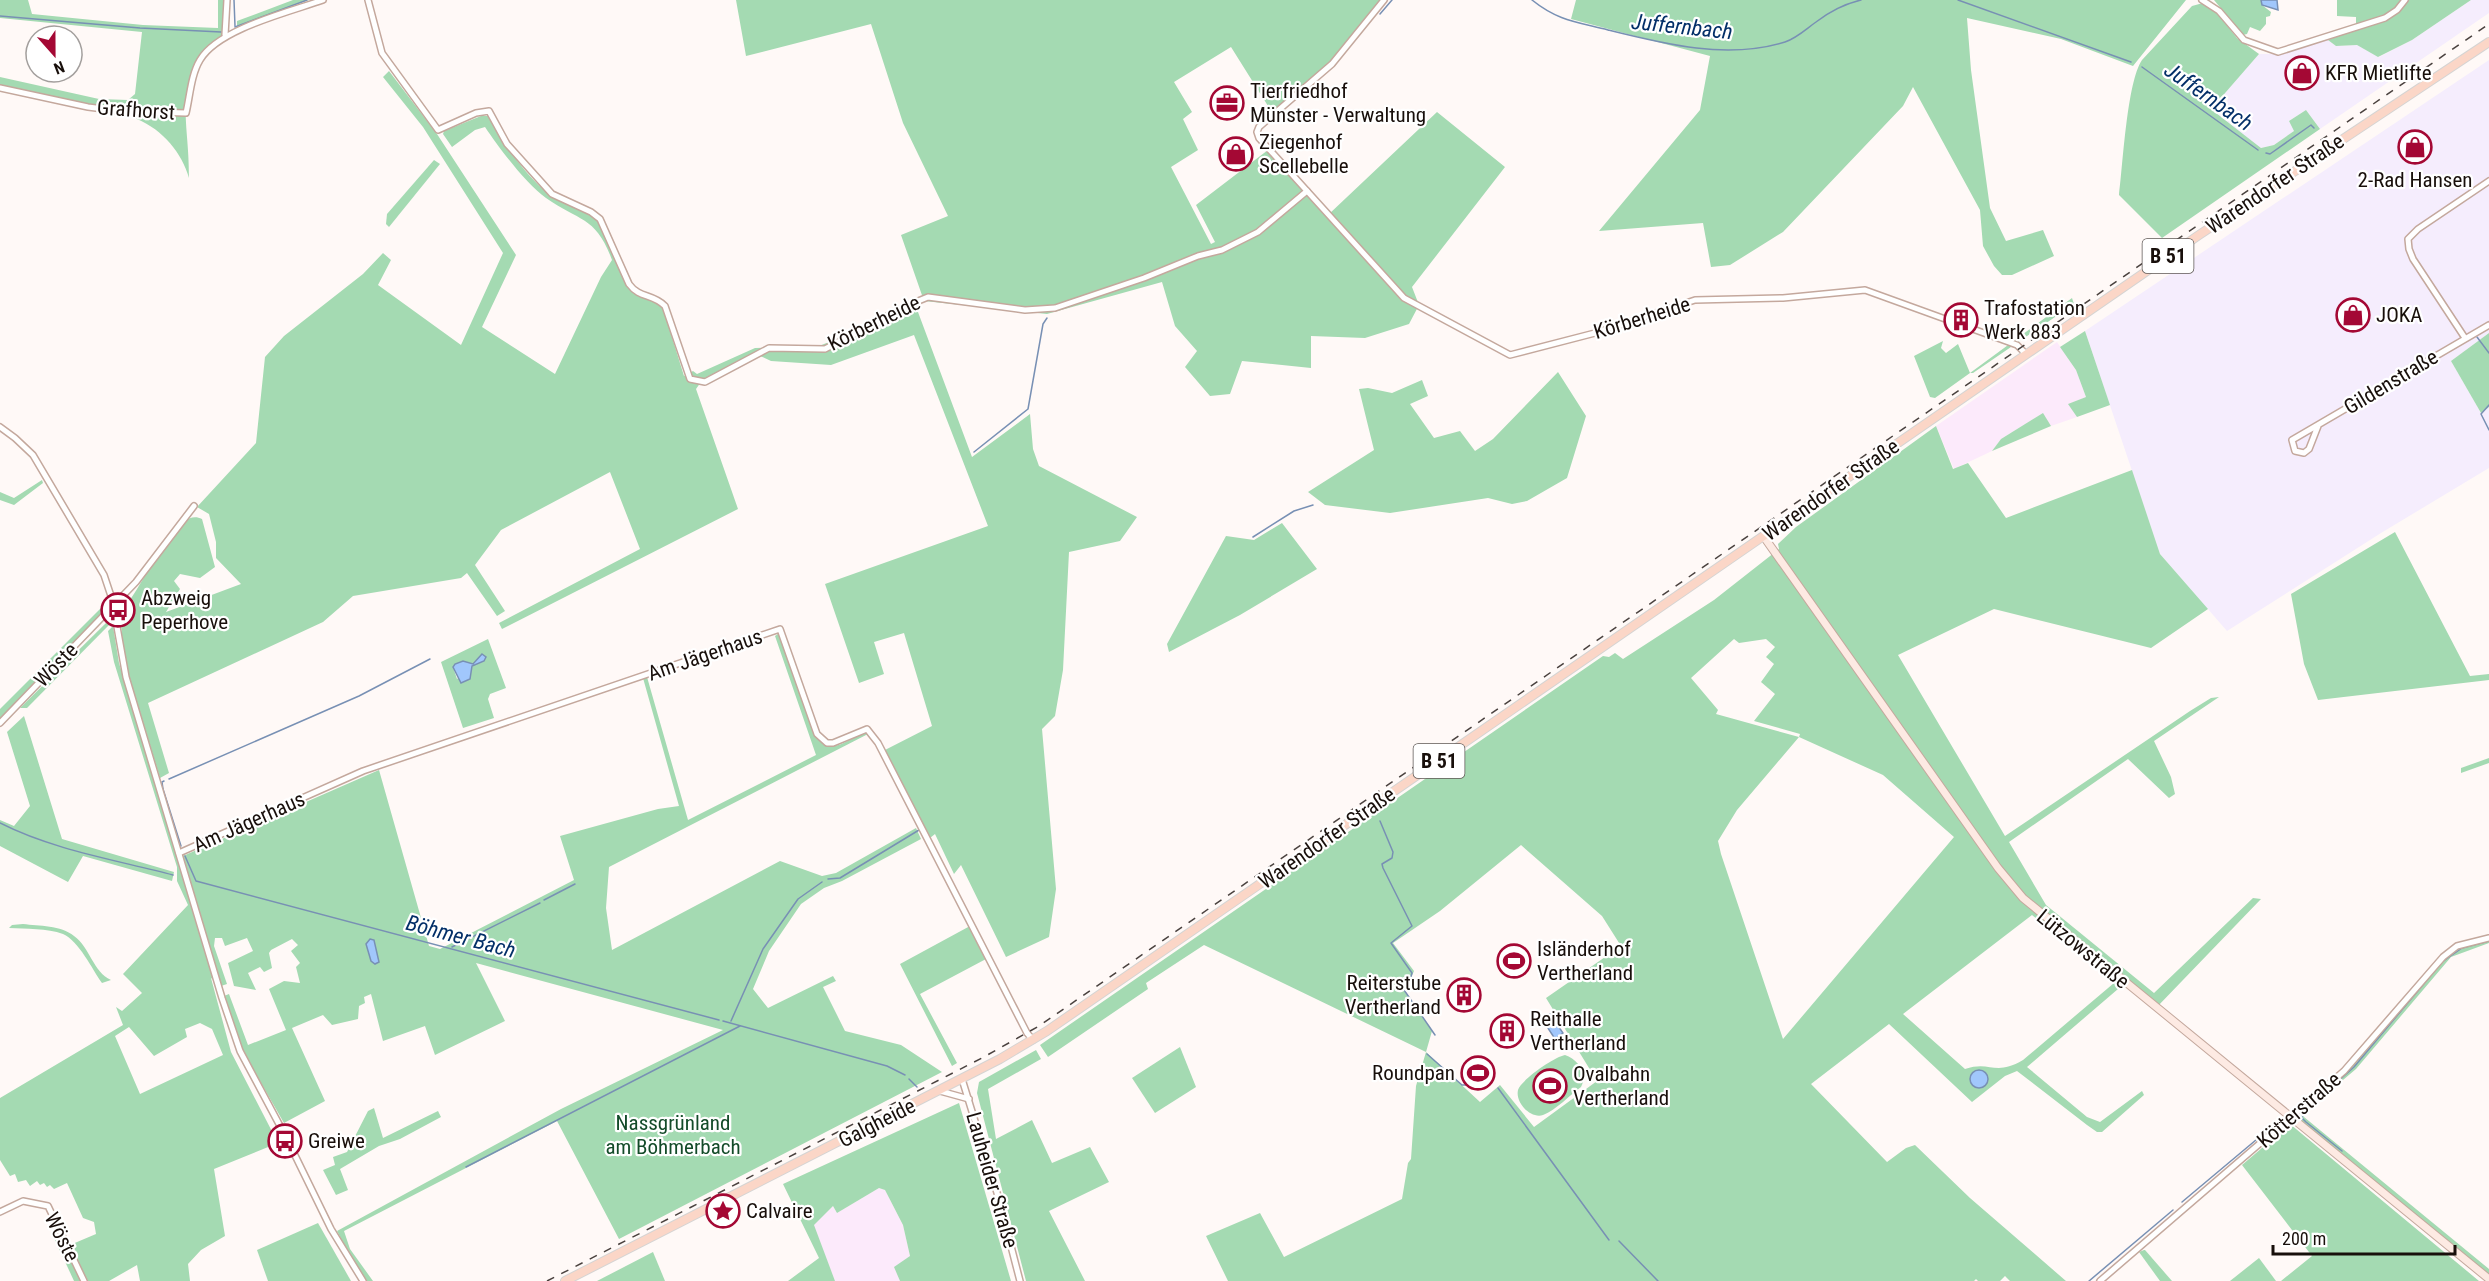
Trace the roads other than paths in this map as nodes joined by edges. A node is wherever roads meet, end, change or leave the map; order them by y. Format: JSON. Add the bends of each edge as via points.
{"nodes":[{"id":1,"x":227,"y":0,"type":"edge"},
{"id":2,"x":323,"y":0,"type":"edge"},
{"id":3,"x":368,"y":0,"type":"edge"},
{"id":4,"x":1384,"y":0,"type":"edge"},
{"id":5,"x":2202,"y":0,"type":"edge"},
{"id":6,"x":2405,"y":0,"type":"edge"},
{"id":7,"x":225,"y":35,"type":"junction"},
{"id":8,"x":2489,"y":42,"type":"edge"},
{"id":9,"x":0,"y":88,"type":"edge"},
{"id":10,"x":2489,"y":181,"type":"edge"},
{"id":11,"x":1307,"y":191,"type":"junction"},
{"id":12,"x":2489,"y":325,"type":"edge"},
{"id":13,"x":2465,"y":338,"type":"junction"},
{"id":14,"x":2026,"y":354,"type":"junction"},
{"id":15,"x":2318,"y":426,"type":"junction"},
{"id":16,"x":0,"y":427,"type":"edge"},
{"id":17,"x":194,"y":506,"type":"dead end"},
{"id":18,"x":1764,"y":537,"type":"junction"},
{"id":19,"x":113,"y":608,"type":"junction"},
{"id":20,"x":0,"y":723,"type":"edge"},
{"id":21,"x":179,"y":853,"type":"junction"},
{"id":22,"x":2489,"y":938,"type":"edge"},
{"id":23,"x":1176,"y":943,"type":"joint"},
{"id":24,"x":1033,"y":1040,"type":"junction"},
{"id":25,"x":962,"y":1079,"type":"junction"},
{"id":26,"x":940,"y":1091,"type":"junction"},
{"id":27,"x":969,"y":1099,"type":"junction"},
{"id":28,"x":2291,"y":1118,"type":"junction"},
{"id":29,"x":0,"y":1212,"type":"edge"},
{"id":30,"x":2489,"y":1279,"type":"edge"},
{"id":31,"x":84,"y":1281,"type":"edge"},
{"id":32,"x":363,"y":1281,"type":"edge"},
{"id":33,"x":565,"y":1281,"type":"edge"},
{"id":34,"x":1020,"y":1281,"type":"edge"},
{"id":35,"x":2100,"y":1281,"type":"edge"}],
"edges":[{"from":1,"to":7,"type":"street"},
{"from":2,"to":7,"type":"street","name":"Grafhorst"},
{"from":3,"to":11,"type":"street","name":"Körberheide","via":[[382,53],[438,130],[489,111],[507,144],[552,194],[600,219],[629,284],[636,293],[656,298],[665,306],[690,380],[705,382],[769,348],[825,349],[928,297],[1025,310],[1055,308],[1222,250],[1258,232]]},
{"from":4,"to":11,"type":"street","name":"Körberheide","via":[[1332,64],[1259,127],[1259,138]]},
{"from":5,"to":6,"type":"street","via":[[2219,11],[2244,40],[2278,52],[2385,18]]},
{"from":7,"to":9,"type":"street","name":"Grafhorst","via":[[208,50],[194,71],[186,113],[109,110]]},
{"from":8,"to":14,"type":"main road","name":"Warendorfer Straße","number":"B 51"},
{"from":10,"to":13,"type":"street","via":[[2408,239],[2413,259]]},
{"from":11,"to":14,"type":"street","name":"Körberheide","via":[[1404,298],[1510,355],[1595,333],[1695,300],[1783,298],[1865,290],[2017,345]]},
{"from":12,"to":13,"type":"street","name":"Gildenstraße"},
{"from":13,"to":15,"type":"street","name":"Gildenstraße"},
{"from":14,"to":18,"type":"main road","name":"Warendorfer Straße","number":"B 51"},
{"from":15,"to":15,"type":"street","name":"Gildenstraße","via":[[2292,440],[2295,451],[2304,453],[2309,449]]},
{"from":16,"to":19,"type":"street","via":[[26,447],[40,466],[98,562]]},
{"from":17,"to":19,"type":"street","name":"Wöste"},
{"from":18,"to":23,"type":"main road","name":"Warendorfer Straße","number":"B 51"},
{"from":18,"to":28,"type":"street","name":"Lützowstraße","via":[[2022,898]]},
{"from":19,"to":20,"type":"street","name":"Wöste"},
{"from":19,"to":21,"type":"street","name":"Am Jägerhaus","via":[[126,677]]},
{"from":21,"to":24,"type":"street","name":"Am Jägerhaus","via":[[363,771],[780,629],[816,734],[833,743],[867,729],[878,743]]},
{"from":21,"to":32,"type":"street","name":"Am Jägerhaus","via":[[240,1051],[331,1229]]},
{"from":22,"to":28,"type":"street","name":"Kötterstraße","via":[[2457,946],[2443,957],[2344,1071]]},
{"from":23,"to":24,"type":"main road","name":"Galgheide","number":"B 51"},
{"from":24,"to":25,"type":"main road","name":"Galgheide","number":"B 51"},
{"from":25,"to":26,"type":"main road","name":"Galgheide","number":"B 51"},
{"from":25,"to":27,"type":"street","name":"Lauheider Straße"},
{"from":26,"to":27,"type":"street"},
{"from":26,"to":33,"type":"main road","name":"Galgheide","number":"B 51"},
{"from":27,"to":34,"type":"street","name":"Lauheider Straße"},
{"from":28,"to":30,"type":"street","name":"Lützowstraße"},
{"from":28,"to":35,"type":"street","name":"Kötterstraße"},
{"from":29,"to":31,"type":"street","name":"Wöste","via":[[23,1201],[48,1206]]}]}
